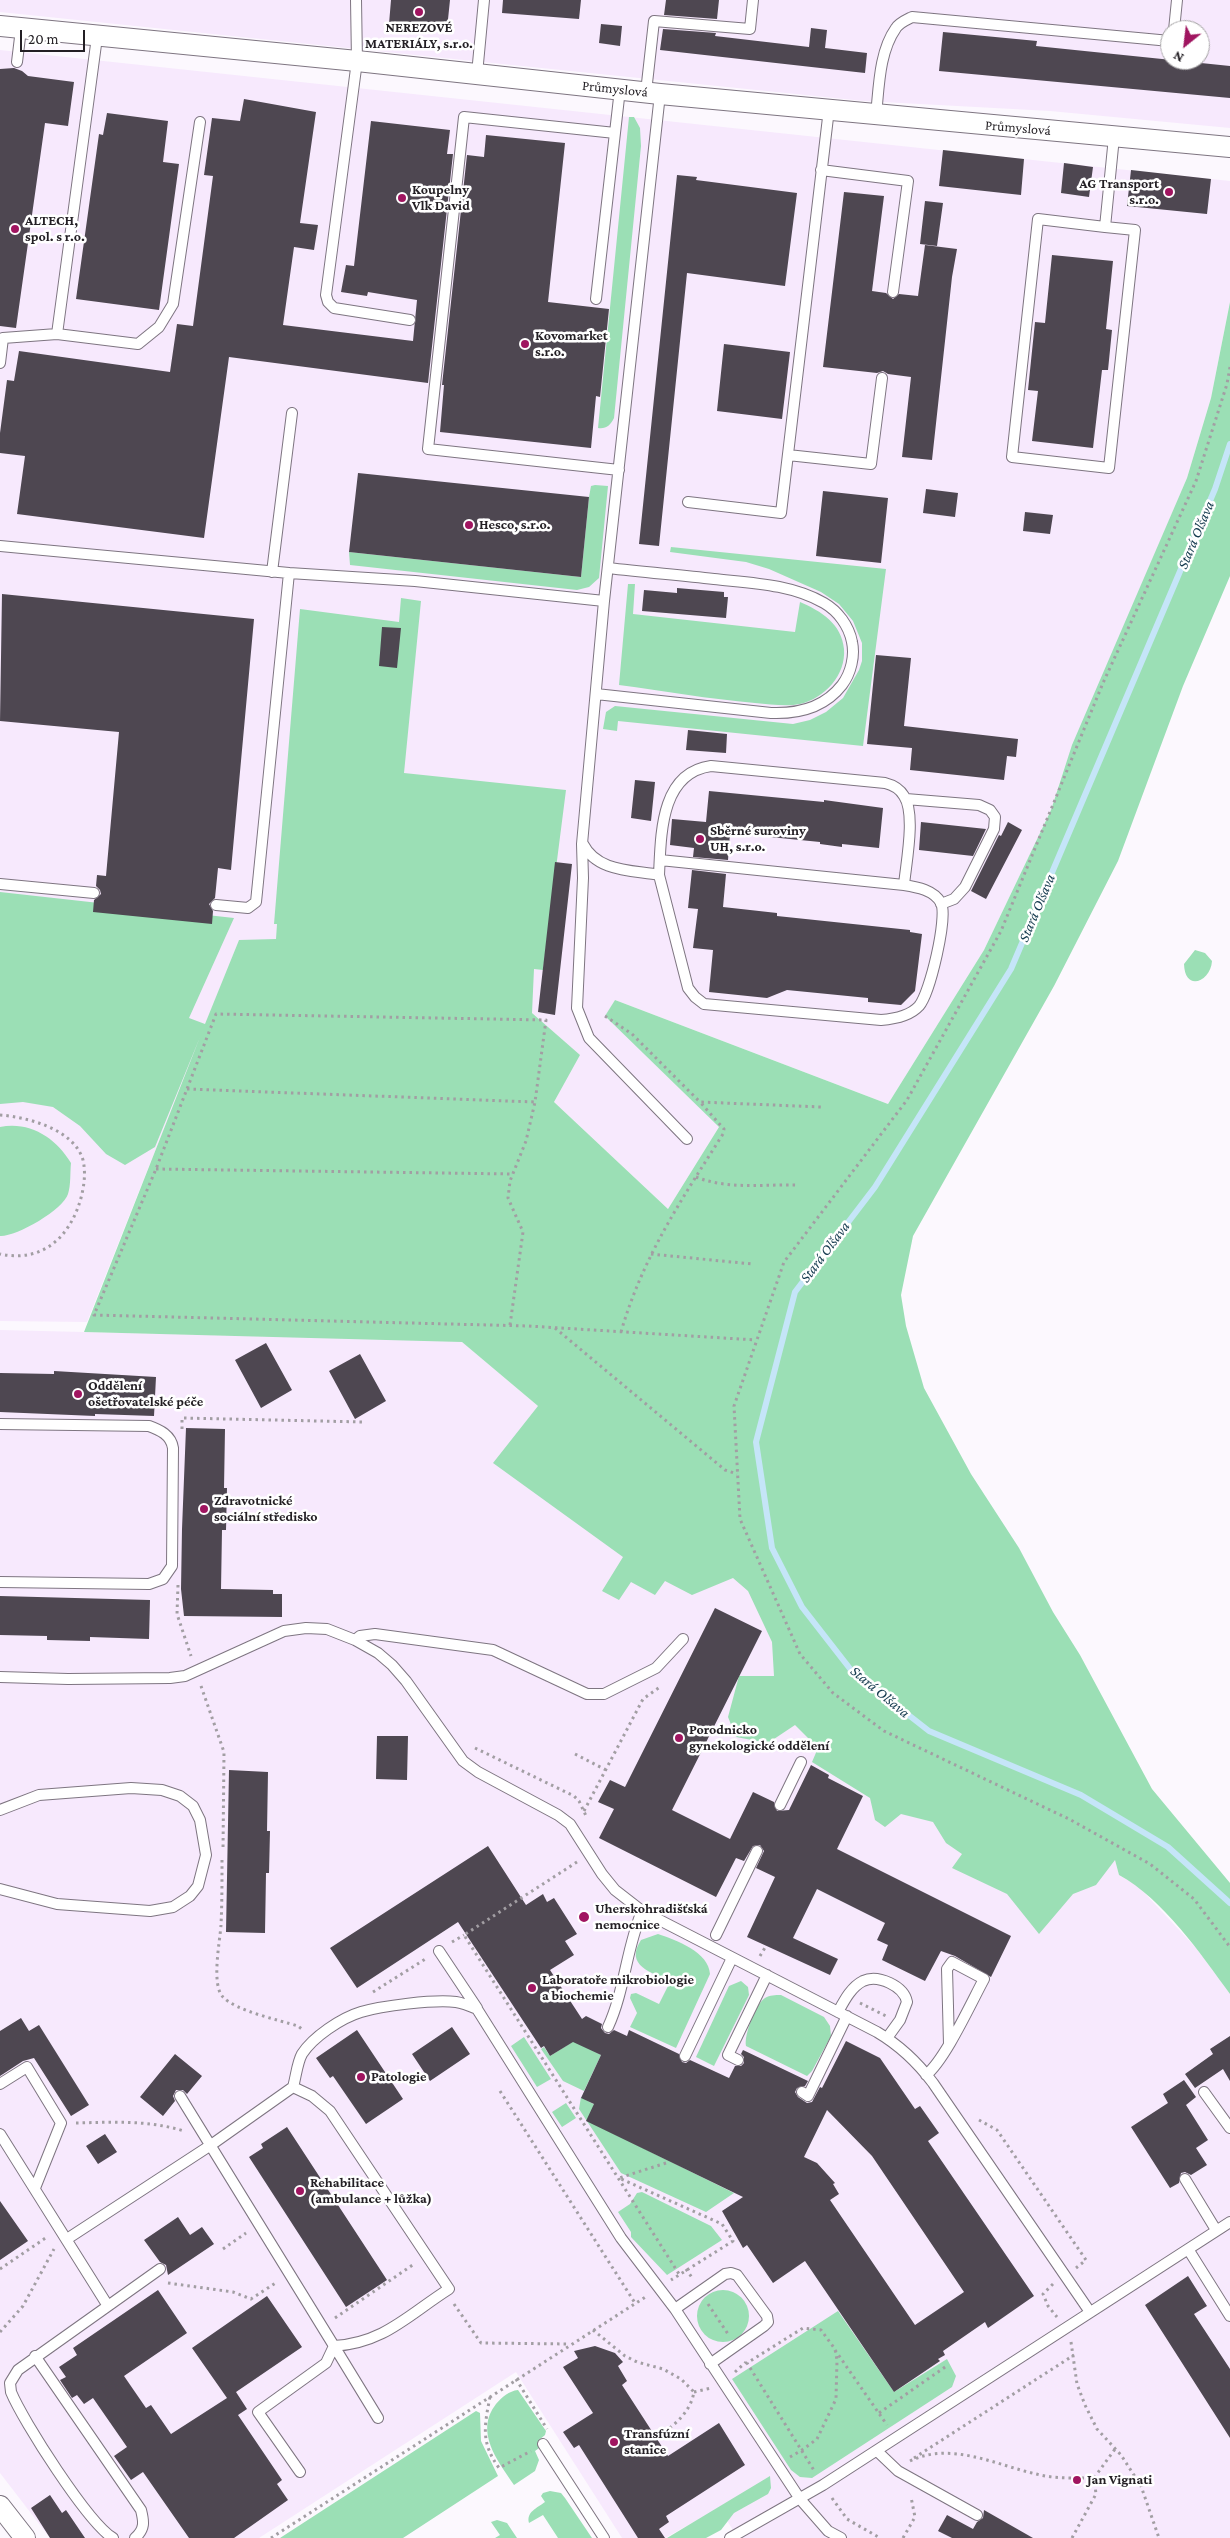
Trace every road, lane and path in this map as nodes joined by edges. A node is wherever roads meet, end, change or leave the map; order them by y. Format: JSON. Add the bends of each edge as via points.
{"nodes":[{"id":1,"x":356,"y":0,"type":"edge"},
{"id":2,"x":484,"y":0,"type":"edge"},
{"id":3,"x":753,"y":0,"type":"edge"},
{"id":4,"x":1177,"y":0,"type":"edge"},
{"id":5,"x":1175,"y":20,"type":"edge"},
{"id":6,"x":0,"y":26,"type":"edge"},
{"id":7,"x":21,"y":29,"type":"junction"},
{"id":8,"x":97,"y":37,"type":"junction"},
{"id":9,"x":1160,"y":40,"type":"edge"},
{"id":10,"x":357,"y":60,"type":"junction"},
{"id":11,"x":17,"y":62,"type":"dead end"},
{"id":12,"x":477,"y":74,"type":"junction"},
{"id":13,"x":620,"y":89,"type":"junction"},
{"id":14,"x":653,"y":93,"type":"junction"},
{"id":15,"x":829,"y":109,"type":"junction"},
{"id":16,"x":876,"y":115,"type":"junction"},
{"id":17,"x":200,"y":122,"type":"dead end"},
{"id":18,"x":615,"y":133,"type":"junction"},
{"id":19,"x":1114,"y":138,"type":"junction"},
{"id":20,"x":1230,"y":147,"type":"edge"},
{"id":21,"x":821,"y":170,"type":"junction"},
{"id":22,"x":1105,"y":227,"type":"junction"},
{"id":23,"x":893,"y":292,"type":"dead end"},
{"id":24,"x":596,"y":299,"type":"dead end"},
{"id":25,"x":410,"y":320,"type":"dead end"},
{"id":26,"x":57,"y":334,"type":"junction"},
{"id":27,"x":0,"y":363,"type":"edge"},
{"id":28,"x":1230,"y":368,"type":"edge"},
{"id":29,"x":882,"y":378,"type":"dead end"},
{"id":30,"x":292,"y":413,"type":"dead end"},
{"id":31,"x":788,"y":455,"type":"junction"},
{"id":32,"x":619,"y":470,"type":"junction"},
{"id":33,"x":688,"y":502,"type":"dead end"},
{"id":34,"x":0,"y":546,"type":"edge"},
{"id":35,"x":608,"y":568,"type":"junction"},
{"id":36,"x":272,"y":572,"type":"junction"},
{"id":37,"x":289,"y":573,"type":"junction"},
{"id":38,"x":604,"y":601,"type":"junction"},
{"id":39,"x":596,"y":694,"type":"junction"},
{"id":40,"x":906,"y":799,"type":"junction"},
{"id":41,"x":582,"y":844,"type":"junction"},
{"id":42,"x":660,"y":860,"type":"junction"},
{"id":43,"x":659,"y":875,"type":"junction"},
{"id":44,"x":0,"y":884,"type":"edge"},
{"id":45,"x":904,"y":885,"type":"junction"},
{"id":46,"x":94,"y":893,"type":"dead end"},
{"id":47,"x":942,"y":904,"type":"junction"},
{"id":48,"x":216,"y":905,"type":"dead end"},
{"id":49,"x":606,"y":1016,"type":"dead end"},
{"id":50,"x":187,"y":1089,"type":"junction"},
{"id":51,"x":535,"y":1102,"type":"junction"},
{"id":52,"x":700,"y":1102,"type":"junction"},
{"id":53,"x":821,"y":1106,"type":"dead end"},
{"id":54,"x":0,"y":1115,"type":"edge"},
{"id":55,"x":688,"y":1138,"type":"dead end"},
{"id":56,"x":156,"y":1169,"type":"junction"},
{"id":57,"x":513,"y":1174,"type":"junction"},
{"id":58,"x":696,"y":1177,"type":"junction"},
{"id":59,"x":799,"y":1185,"type":"dead end"},
{"id":60,"x":0,"y":1254,"type":"edge"},
{"id":61,"x":651,"y":1254,"type":"junction"},
{"id":62,"x":752,"y":1264,"type":"dead end"},
{"id":63,"x":510,"y":1325,"type":"junction"},
{"id":64,"x":555,"y":1328,"type":"junction"},
{"id":65,"x":621,"y":1332,"type":"junction"},
{"id":66,"x":756,"y":1340,"type":"junction"},
{"id":67,"x":364,"y":1422,"type":"dead end"},
{"id":68,"x":0,"y":1424,"type":"edge"},
{"id":69,"x":182,"y":1438,"type":"dead end"},
{"id":70,"x":737,"y":1474,"type":"junction"},
{"id":71,"x":178,"y":1575,"type":"dead end"},
{"id":72,"x":0,"y":1582,"type":"edge"},
{"id":73,"x":683,"y":1639,"type":"dead end"},
{"id":74,"x":354,"y":1640,"type":"junction"},
{"id":75,"x":196,"y":1671,"type":"junction"},
{"id":76,"x":0,"y":1677,"type":"edge"},
{"id":77,"x":660,"y":1687,"type":"dead end"},
{"id":78,"x":575,"y":1754,"type":"dead end"},
{"id":79,"x":801,"y":1762,"type":"dead end"},
{"id":80,"x":606,"y":1770,"type":"junction"},
{"id":81,"x":780,"y":1805,"type":"dead end"},
{"id":82,"x":0,"y":1810,"type":"edge"},
{"id":83,"x":584,"y":1812,"type":"dead end"},
{"id":84,"x":757,"y":1851,"type":"dead end"},
{"id":85,"x":580,"y":1861,"type":"dead end"},
{"id":86,"x":0,"y":1889,"type":"edge"},
{"id":87,"x":642,"y":1911,"type":"junction"},
{"id":88,"x":464,"y":1934,"type":"junction"},
{"id":89,"x":716,"y":1935,"type":"dead end"},
{"id":90,"x":1230,"y":1947,"type":"edge"},
{"id":91,"x":439,"y":1951,"type":"junction"},
{"id":92,"x":732,"y":1958,"type":"junction"},
{"id":93,"x":767,"y":1975,"type":"junction"},
{"id":94,"x":477,"y":2009,"type":"junction"},
{"id":95,"x":360,"y":2012,"type":"junction"},
{"id":96,"x":842,"y":2014,"type":"junction"},
{"id":97,"x":608,"y":2027,"type":"dead end"},
{"id":98,"x":887,"y":2038,"type":"junction"},
{"id":99,"x":313,"y":2041,"type":"junction"},
{"id":100,"x":948,"y":2044,"type":"junction"},
{"id":101,"x":685,"y":2056,"type":"dead end"},
{"id":102,"x":738,"y":2060,"type":"dead end"},
{"id":103,"x":926,"y":2075,"type":"junction"},
{"id":104,"x":0,"y":2084,"type":"edge"},
{"id":105,"x":293,"y":2087,"type":"junction"},
{"id":106,"x":500,"y":2091,"type":"dead end"},
{"id":107,"x":802,"y":2092,"type":"dead end"},
{"id":108,"x":1204,"y":2092,"type":"dead end"},
{"id":109,"x":180,"y":2096,"type":"dead end"},
{"id":110,"x":61,"y":2123,"type":"junction"},
{"id":111,"x":1230,"y":2128,"type":"edge"},
{"id":112,"x":0,"y":2134,"type":"edge"},
{"id":113,"x":207,"y":2148,"type":"junction"},
{"id":114,"x":4,"y":2149,"type":"edge"},
{"id":115,"x":666,"y":2163,"type":"dead end"},
{"id":116,"x":619,"y":2178,"type":"junction"},
{"id":117,"x":1184,"y":2179,"type":"dead end"},
{"id":118,"x":35,"y":2188,"type":"junction"},
{"id":119,"x":1230,"y":2222,"type":"edge"},
{"id":120,"x":259,"y":2224,"type":"junction"},
{"id":121,"x":1216,"y":2230,"type":"junction"},
{"id":122,"x":63,"y":2233,"type":"junction"},
{"id":123,"x":223,"y":2249,"type":"dead end"},
{"id":124,"x":1188,"y":2249,"type":"junction"},
{"id":125,"x":427,"y":2255,"type":"junction"},
{"id":126,"x":0,"y":2268,"type":"edge"},
{"id":127,"x":160,"y":2270,"type":"dead end"},
{"id":128,"x":686,"y":2270,"type":"junction"},
{"id":129,"x":290,"y":2274,"type":"junction"},
{"id":130,"x":679,"y":2274,"type":"junction"},
{"id":131,"x":145,"y":2280,"type":"junction"},
{"id":132,"x":660,"y":2288,"type":"junction"},
{"id":133,"x":700,"y":2291,"type":"junction"},
{"id":134,"x":445,"y":2292,"type":"junction"},
{"id":135,"x":635,"y":2303,"type":"junction"},
{"id":136,"x":108,"y":2306,"type":"junction"},
{"id":137,"x":674,"y":2309,"type":"junction"},
{"id":138,"x":1090,"y":2312,"type":"junction"},
{"id":139,"x":1230,"y":2316,"type":"edge"},
{"id":140,"x":322,"y":2326,"type":"junction"},
{"id":141,"x":593,"y":2330,"type":"junction"},
{"id":142,"x":0,"y":2332,"type":"edge"},
{"id":143,"x":571,"y":2344,"type":"junction"},
{"id":144,"x":334,"y":2346,"type":"junction"},
{"id":145,"x":736,"y":2346,"type":"junction"},
{"id":146,"x":835,"y":2349,"type":"junction"},
{"id":147,"x":1074,"y":2355,"type":"dead end"},
{"id":148,"x":35,"y":2356,"type":"junction"},
{"id":149,"x":710,"y":2364,"type":"junction"},
{"id":150,"x":747,"y":2364,"type":"junction"},
{"id":151,"x":948,"y":2365,"type":"dead end"},
{"id":152,"x":516,"y":2380,"type":"junction"},
{"id":153,"x":721,"y":2381,"type":"junction"},
{"id":154,"x":490,"y":2396,"type":"junction"},
{"id":155,"x":879,"y":2412,"type":"junction"},
{"id":156,"x":378,"y":2418,"type":"dead end"},
{"id":157,"x":656,"y":2438,"type":"dead end"},
{"id":158,"x":896,"y":2438,"type":"junction"},
{"id":159,"x":543,"y":2444,"type":"junction"},
{"id":160,"x":1115,"y":2449,"type":"dead end"},
{"id":161,"x":802,"y":2450,"type":"junction"},
{"id":162,"x":877,"y":2451,"type":"junction"},
{"id":163,"x":911,"y":2460,"type":"junction"},
{"id":164,"x":776,"y":2464,"type":"junction"},
{"id":165,"x":300,"y":2472,"type":"dead end"},
{"id":166,"x":903,"y":2474,"type":"junction"},
{"id":167,"x":1094,"y":2478,"type":"junction"},
{"id":168,"x":823,"y":2485,"type":"junction"},
{"id":169,"x":800,"y":2499,"type":"junction"},
{"id":170,"x":0,"y":2506,"type":"edge"},
{"id":171,"x":977,"y":2515,"type":"dead end"},
{"id":172,"x":826,"y":2534,"type":"edge"},
{"id":173,"x":138,"y":2537,"type":"edge"},
{"id":174,"x":25,"y":2538,"type":"edge"},
{"id":175,"x":113,"y":2538,"type":"edge"},
{"id":176,"x":271,"y":2538,"type":"edge"},
{"id":177,"x":604,"y":2538,"type":"edge"},
{"id":178,"x":730,"y":2538,"type":"edge"},
{"id":179,"x":841,"y":2538,"type":"edge"},
{"id":180,"x":880,"y":2538,"type":"edge"},
{"id":181,"x":903,"y":2538,"type":"edge"},
{"id":182,"x":1072,"y":2538,"type":"edge"}],
"edges":[{"from":1,"to":10,"type":"lane"},
{"from":2,"to":12,"type":"lane"},
{"from":3,"to":14,"type":"lane","via":[[750,29],[654,21]]},
{"from":4,"to":5,"type":"lane"},
{"from":6,"to":7,"type":"street","name":"Průmyslová"},
{"from":7,"to":8,"type":"street","name":"Průmyslová"},
{"from":7,"to":11,"type":"lane"},
{"from":8,"to":10,"type":"street","name":"Průmyslová"},
{"from":8,"to":26,"type":"lane"},
{"from":9,"to":16,"type":"lane","via":[[912,17],[897,26],[890,38],[880,74]]},
{"from":10,"to":12,"type":"street","name":"Průmyslová"},
{"from":10,"to":25,"type":"lane","via":[[326,295],[334,308]]},
{"from":12,"to":13,"type":"street","name":"Průmyslová"},
{"from":13,"to":14,"type":"street","name":"Průmyslová"},
{"from":13,"to":18,"type":"lane"},
{"from":14,"to":15,"type":"street","name":"Průmyslová"},
{"from":14,"to":32,"type":"lane"},
{"from":15,"to":16,"type":"street","name":"Průmyslová"},
{"from":15,"to":21,"type":"lane"},
{"from":16,"to":19,"type":"street","name":"Průmyslová"},
{"from":17,"to":26,"type":"lane","via":[[173,304],[159,327],[138,344]]},
{"from":18,"to":24,"type":"lane"},
{"from":18,"to":32,"type":"lane","via":[[464,117],[428,449]]},
{"from":19,"to":20,"type":"street","name":"Průmyslová"},
{"from":19,"to":22,"type":"lane"},
{"from":21,"to":23,"type":"lane","via":[[908,181]]},
{"from":21,"to":31,"type":"lane"},
{"from":22,"to":22,"type":"lane","via":[[1136,230],[1110,468],[1012,457],[1038,219]]},
{"from":26,"to":27,"type":"lane","via":[[3,338]]},
{"from":28,"to":66,"type":"path","via":[[1196,481],[1103,683],[1001,931],[907,1100],[784,1262]]},
{"from":29,"to":31,"type":"lane","via":[[871,464]]},
{"from":30,"to":36,"type":"lane"},
{"from":31,"to":33,"type":"lane","via":[[781,513]]},
{"from":32,"to":35,"type":"lane"},
{"from":34,"to":36,"type":"lane"},
{"from":35,"to":38,"type":"lane"},
{"from":35,"to":39,"type":"lane","via":[[752,583],[798,592],[836,612],[849,630],[853,654],[847,677],[838,690],[818,704],[794,712],[771,713]]},
{"from":36,"to":37,"type":"lane"},
{"from":37,"to":38,"type":"lane","via":[[415,581]]},
{"from":37,"to":48,"type":"lane","via":[[256,902],[248,908]]},
{"from":38,"to":39,"type":"lane"},
{"from":39,"to":41,"type":"lane"},
{"from":40,"to":42,"type":"lane","via":[[898,789],[885,783],[711,766],[702,768],[682,780],[673,791],[665,813]]},
{"from":40,"to":45,"type":"lane","via":[[909,814]]},
{"from":40,"to":47,"type":"lane","via":[[979,805],[990,810],[995,817],[994,829],[965,887],[954,899]]},
{"from":41,"to":43,"type":"lane","via":[[603,865]]},
{"from":41,"to":55,"type":"lane","via":[[577,1008],[589,1038]]},
{"from":42,"to":43,"type":"lane"},
{"from":42,"to":45,"type":"lane"},
{"from":43,"to":47,"type":"lane","via":[[688,988],[698,1000],[713,1005],[881,1020],[906,1015],[917,1008],[926,994]]},
{"from":44,"to":46,"type":"lane"},
{"from":45,"to":47,"type":"lane","via":[[924,890]]},
{"from":49,"to":52,"type":"path","via":[[632,1034]]},
{"from":50,"to":51,"type":"path"},
{"from":50,"to":51,"type":"path","via":[[216,1014],[531,1019],[546,1020]]},
{"from":50,"to":56,"type":"path"},
{"from":51,"to":57,"type":"path","via":[[526,1142]]},
{"from":52,"to":53,"type":"path"},
{"from":52,"to":58,"type":"path","via":[[724,1129]]},
{"from":54,"to":60,"type":"path","via":[[50,1127],[72,1143],[83,1160],[84,1183],[78,1209],[60,1239],[50,1248],[22,1255]]},
{"from":56,"to":57,"type":"path"},
{"from":56,"to":63,"type":"path","via":[[94,1315]]},
{"from":57,"to":63,"type":"path","via":[[508,1198],[523,1232]]},
{"from":58,"to":59,"type":"path","via":[[728,1186]]},
{"from":58,"to":61,"type":"path","via":[[662,1230]]},
{"from":61,"to":62,"type":"path"},
{"from":61,"to":65,"type":"path","via":[[632,1294]]},
{"from":63,"to":64,"type":"path"},
{"from":64,"to":65,"type":"path"},
{"from":64,"to":70,"type":"path","via":[[725,1470]]},
{"from":65,"to":66,"type":"path"},
{"from":66,"to":70,"type":"path","via":[[734,1406]]},
{"from":67,"to":69,"type":"path","via":[[182,1418]]},
{"from":68,"to":72,"type":"lane","via":[[149,1426],[170,1439],[173,1448],[172,1566],[163,1579],[149,1584]]},
{"from":70,"to":90,"type":"path","via":[[740,1520],[800,1654],[833,1693],[884,1731],[1069,1819],[1150,1864],[1194,1899]]},
{"from":71,"to":75,"type":"path","via":[[177,1614]]},
{"from":73,"to":74,"type":"lane","via":[[656,1668],[604,1694],[587,1694],[564,1685],[493,1650],[375,1634]]},
{"from":74,"to":75,"type":"lane","via":[[327,1628],[284,1631]]},
{"from":74,"to":87,"type":"lane","via":[[392,1665],[463,1762],[570,1824],[615,1890]]},
{"from":75,"to":76,"type":"lane","via":[[185,1676],[154,1680]]},
{"from":75,"to":99,"type":"path","via":[[224,1752],[218,1987],[222,1997],[234,2004],[298,2026]]},
{"from":77,"to":80,"type":"path","via":[[643,1699]]},
{"from":78,"to":80,"type":"path"},
{"from":79,"to":81,"type":"lane"},
{"from":80,"to":83,"type":"path"},
{"from":82,"to":86,"type":"lane","via":[[39,1795],[131,1788],[162,1790],[180,1796],[193,1806],[200,1820],[206,1855],[198,1886],[190,1896],[173,1906],[150,1911],[56,1904]]},
{"from":84,"to":89,"type":"lane"},
{"from":85,"to":88,"type":"path"},
{"from":87,"to":92,"type":"lane"},
{"from":87,"to":97,"type":"lane","via":[[630,1941],[619,1999]]},
{"from":88,"to":91,"type":"path"},
{"from":88,"to":116,"type":"path"},
{"from":91,"to":94,"type":"lane"},
{"from":91,"to":95,"type":"path","via":[[361,1999]]},
{"from":92,"to":93,"type":"lane"},
{"from":92,"to":101,"type":"lane"},
{"from":93,"to":96,"type":"lane"},
{"from":93,"to":102,"type":"lane","via":[[728,2055]]},
{"from":94,"to":95,"type":"lane","via":[[442,2001]]},
{"from":94,"to":132,"type":"lane","via":[[621,2238]]},
{"from":95,"to":99,"type":"lane"},
{"from":96,"to":98,"type":"lane"},
{"from":96,"to":98,"type":"lane","via":[[847,1996],[864,1980],[880,1980],[896,1986],[907,2002],[900,2020]]},
{"from":96,"to":107,"type":"lane","via":[[808,2096]]},
{"from":98,"to":103,"type":"lane"},
{"from":99,"to":105,"type":"lane","via":[[301,2056]]},
{"from":100,"to":100,"type":"lane","via":[[984,1979],[952,1962],[947,1969]]},
{"from":100,"to":103,"type":"lane"},
{"from":103,"to":138,"type":"lane"},
{"from":104,"to":110,"type":"lane","via":[[27,2067]]},
{"from":105,"to":113,"type":"lane"},
{"from":105,"to":125,"type":"lane","via":[[312,2096],[330,2111]]},
{"from":106,"to":135,"type":"path"},
{"from":108,"to":111,"type":"lane"},
{"from":109,"to":113,"type":"lane"},
{"from":110,"to":113,"type":"path","via":[[130,2121],[161,2124],[187,2132]]},
{"from":110,"to":118,"type":"lane"},
{"from":112,"to":114,"type":"lane"},
{"from":113,"to":120,"type":"lane"},
{"from":113,"to":122,"type":"lane"},
{"from":114,"to":118,"type":"lane"},
{"from":115,"to":116,"type":"path"},
{"from":116,"to":128,"type":"path","via":[[722,2224],[733,2241]]},
{"from":116,"to":130,"type":"path"},
{"from":117,"to":121,"type":"lane"},
{"from":118,"to":122,"type":"lane"},
{"from":119,"to":121,"type":"lane"},
{"from":120,"to":123,"type":"path"},
{"from":120,"to":129,"type":"lane"},
{"from":121,"to":124,"type":"lane"},
{"from":122,"to":126,"type":"path"},
{"from":122,"to":136,"type":"lane"},
{"from":122,"to":142,"type":"path","via":[[23,2306]]},
{"from":124,"to":138,"type":"lane"},
{"from":124,"to":139,"type":"lane"},
{"from":125,"to":134,"type":"lane","via":[[449,2289]]},
{"from":125,"to":140,"type":"path"},
{"from":127,"to":131,"type":"lane"},
{"from":128,"to":130,"type":"path"},
{"from":128,"to":133,"type":"path"},
{"from":129,"to":131,"type":"path","via":[[251,2299],[233,2292]]},
{"from":129,"to":140,"type":"lane"},
{"from":130,"to":132,"type":"path"},
{"from":131,"to":136,"type":"lane"},
{"from":132,"to":135,"type":"path"},
{"from":132,"to":137,"type":"lane"},
{"from":133,"to":137,"type":"lane"},
{"from":133,"to":145,"type":"path"},
{"from":133,"to":145,"type":"lane","via":[[725,2274],[734,2273],[767,2316],[768,2322],[764,2326]]},
{"from":134,"to":143,"type":"path","via":[[482,2343]]},
{"from":134,"to":144,"type":"lane","via":[[378,2337]]},
{"from":135,"to":141,"type":"path"},
{"from":136,"to":148,"type":"lane"},
{"from":137,"to":149,"type":"lane"},
{"from":138,"to":158,"type":"lane"},
{"from":140,"to":144,"type":"lane"},
{"from":141,"to":143,"type":"path"},
{"from":141,"to":157,"type":"path","via":[[625,2356],[663,2369],[681,2379],[694,2392],[692,2403],[676,2423]]},
{"from":143,"to":152,"type":"path"},
{"from":144,"to":156,"type":"lane"},
{"from":144,"to":165,"type":"lane","via":[[326,2363],[258,2412]]},
{"from":145,"to":149,"type":"lane"},
{"from":145,"to":150,"type":"path"},
{"from":146,"to":150,"type":"path","via":[[820,2330],[802,2328]]},
{"from":146,"to":155,"type":"path"},
{"from":146,"to":161,"type":"path","via":[[836,2399],[817,2438]]},
{"from":147,"to":163,"type":"path"},
{"from":148,"to":173,"type":"lane","via":[[141,2510],[143,2526]]},
{"from":148,"to":175,"type":"lane","via":[[13,2376],[10,2383],[15,2402],[60,2474],[97,2525]]},
{"from":149,"to":153,"type":"lane"},
{"from":150,"to":153,"type":"path"},
{"from":150,"to":161,"type":"path"},
{"from":151,"to":155,"type":"path"},
{"from":152,"to":154,"type":"path"},
{"from":152,"to":159,"type":"path","via":[[552,2438]]},
{"from":153,"to":164,"type":"lane"},
{"from":154,"to":159,"type":"path","via":[[484,2434],[487,2448],[499,2468]]},
{"from":154,"to":176,"type":"path"},
{"from":155,"to":158,"type":"path"},
{"from":158,"to":162,"type":"lane"},
{"from":159,"to":177,"type":"lane"},
{"from":160,"to":167,"type":"path"},
{"from":161,"to":164,"type":"path"},
{"from":161,"to":168,"type":"path"},
{"from":162,"to":166,"type":"lane"},
{"from":162,"to":168,"type":"lane"},
{"from":163,"to":166,"type":"path"},
{"from":163,"to":167,"type":"path","via":[[932,2454],[969,2455],[1036,2474]]},
{"from":164,"to":169,"type":"lane"},
{"from":166,"to":171,"type":"lane"},
{"from":166,"to":181,"type":"path","via":[[915,2517]]},
{"from":167,"to":182,"type":"path","via":[[1096,2494]]},
{"from":168,"to":169,"type":"lane"},
{"from":168,"to":180,"type":"path","via":[[847,2520]]},
{"from":169,"to":172,"type":"lane"},
{"from":169,"to":178,"type":"lane"},
{"from":170,"to":174,"type":"street"},
{"from":172,"to":179,"type":"lane"}]}
